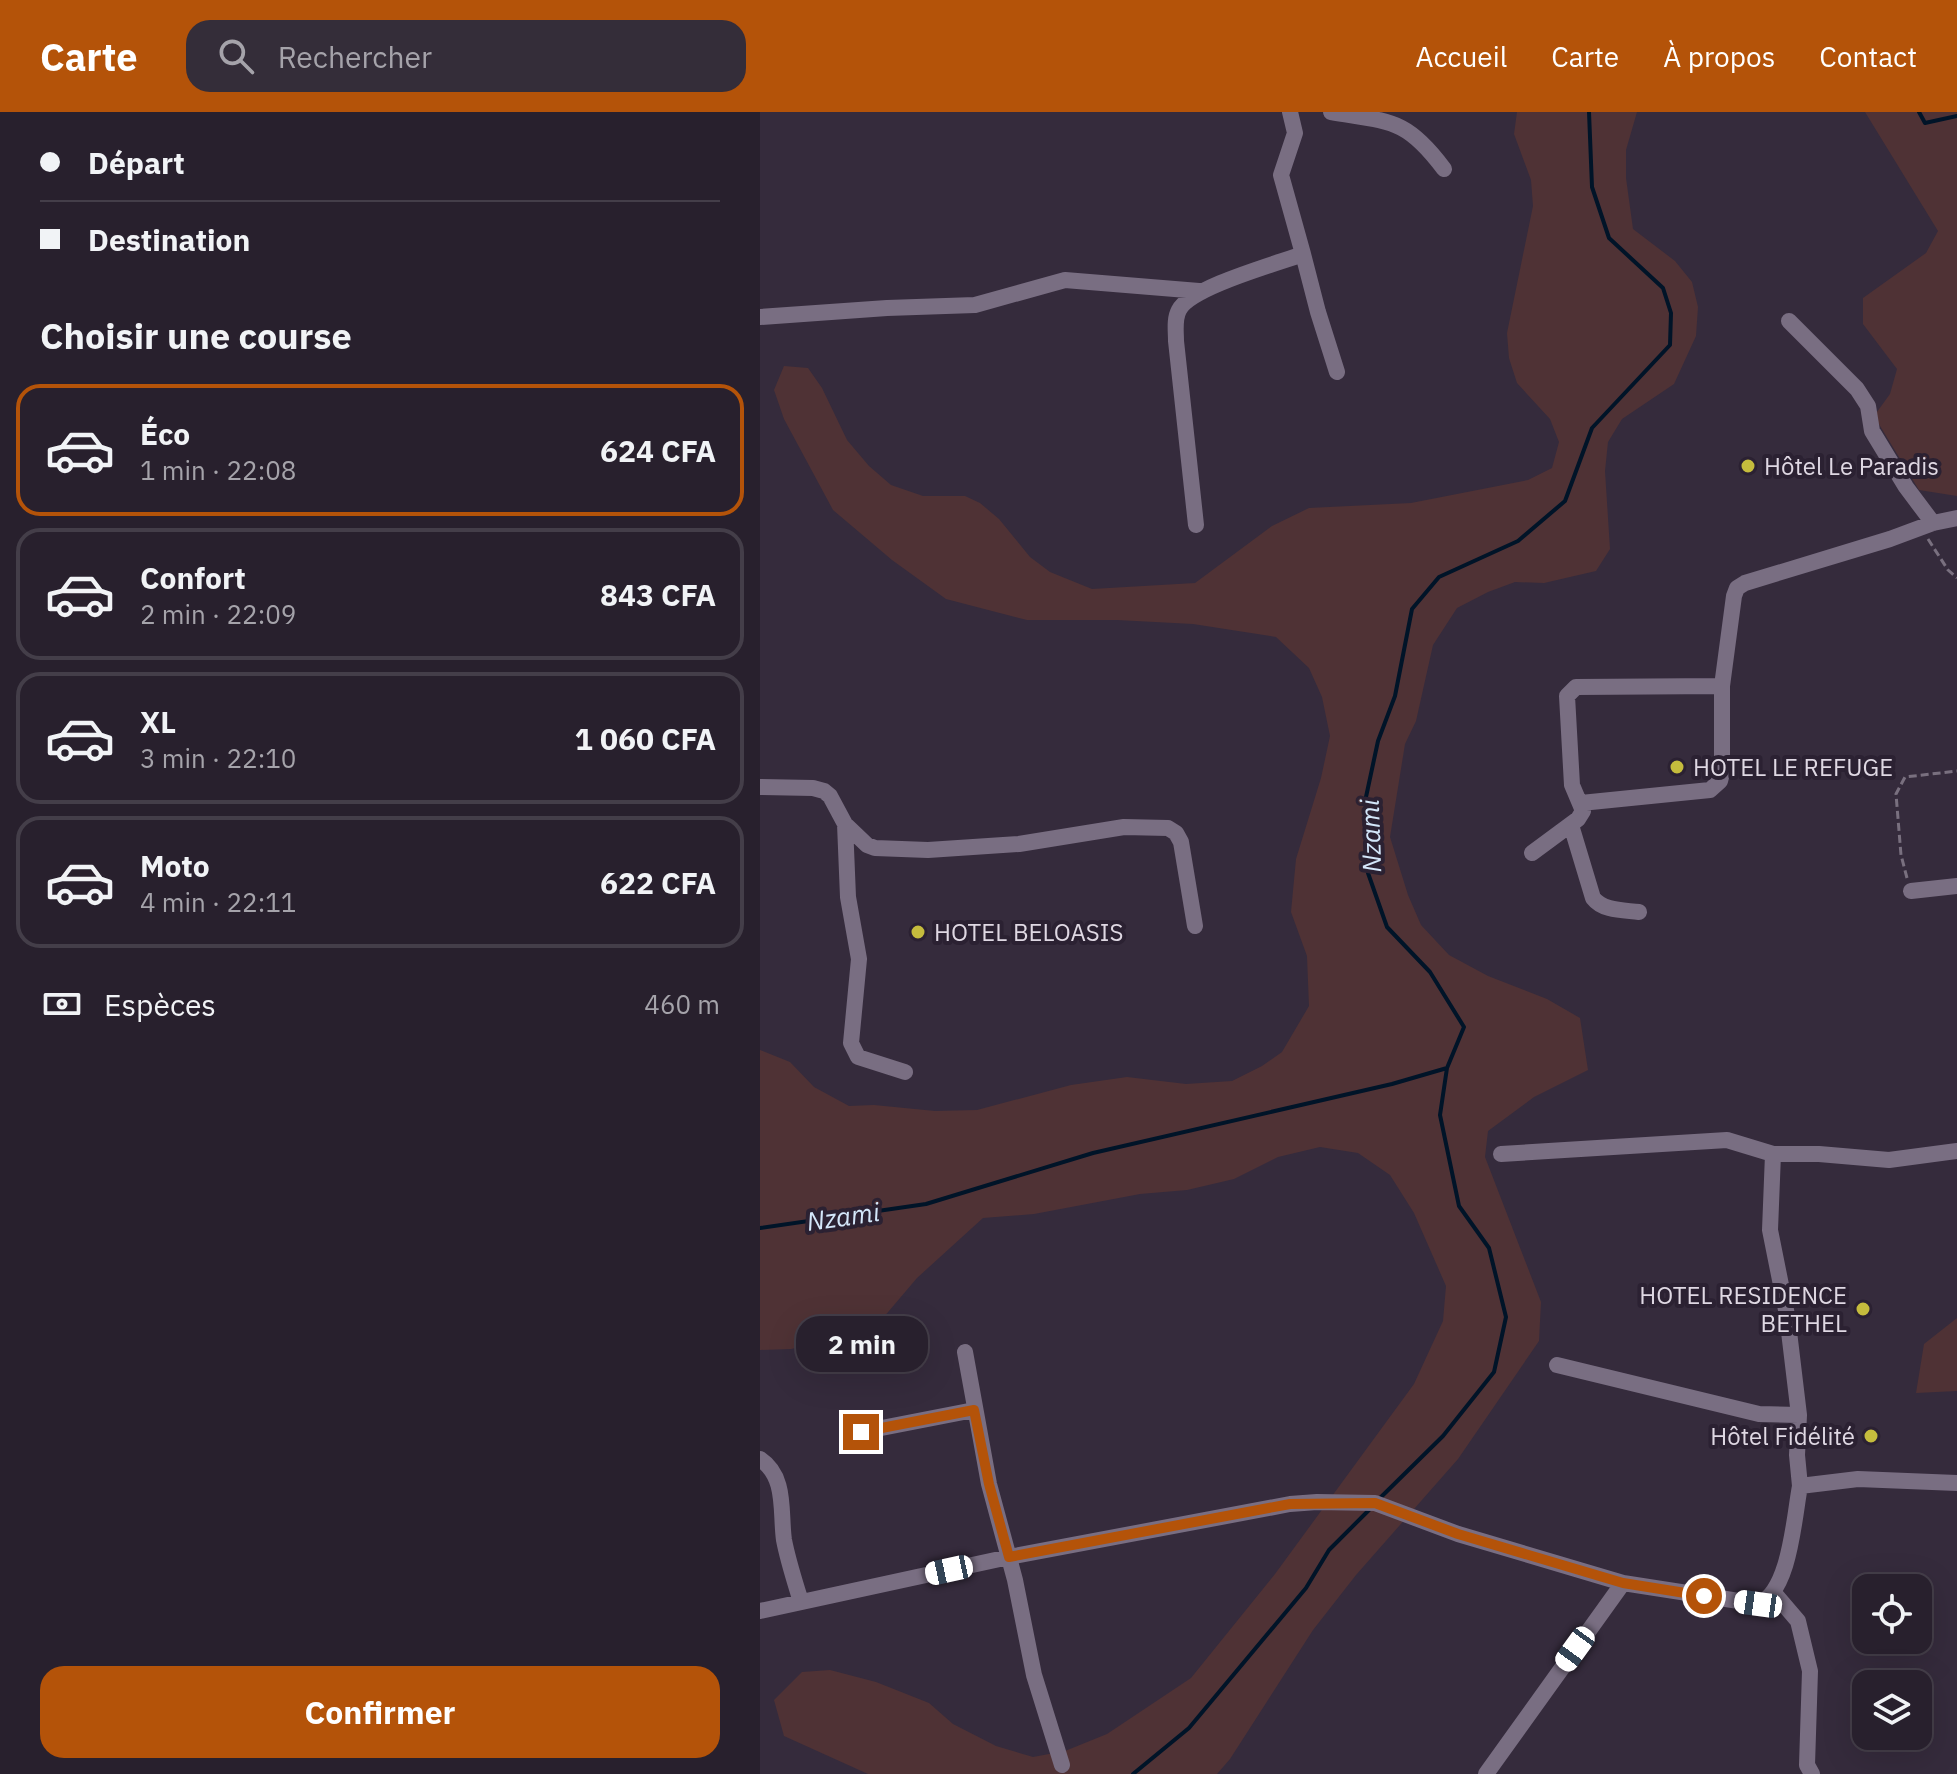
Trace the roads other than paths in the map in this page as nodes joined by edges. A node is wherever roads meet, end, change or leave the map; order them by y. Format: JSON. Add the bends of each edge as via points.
{"nodes":[{"id":1,"x":1290,"y":112,"type":"edge"},
{"id":2,"x":1331,"y":112,"type":"edge"},
{"id":3,"x":1444,"y":169,"type":"dead end"},
{"id":4,"x":1303,"y":254,"type":"junction"},
{"id":5,"x":1199,"y":291,"type":"junction"},
{"id":6,"x":760,"y":317,"type":"edge"},
{"id":7,"x":1789,"y":321,"type":"dead end"},
{"id":8,"x":1337,"y":372,"type":"dead end"},
{"id":9,"x":1957,"y":518,"type":"edge"},
{"id":10,"x":1196,"y":525,"type":"dead end"},
{"id":11,"x":1926,"y":525,"type":"junction"},
{"id":12,"x":1722,"y":686,"type":"junction"},
{"id":13,"x":760,"y":787,"type":"edge"},
{"id":14,"x":1581,"y":803,"type":"junction"},
{"id":15,"x":845,"y":824,"type":"junction"},
{"id":16,"x":1571,"y":825,"type":"junction"},
{"id":17,"x":1532,"y":853,"type":"dead end"},
{"id":18,"x":1957,"y":886,"type":"edge"},
{"id":19,"x":1911,"y":891,"type":"road end"},
{"id":20,"x":1639,"y":912,"type":"dead end"},
{"id":21,"x":1195,"y":926,"type":"dead end"},
{"id":22,"x":905,"y":1072,"type":"dead end"},
{"id":23,"x":1957,"y":1151,"type":"edge"},
{"id":24,"x":1501,"y":1154,"type":"dead end"},
{"id":25,"x":1773,"y":1154,"type":"junction"},
{"id":26,"x":965,"y":1352,"type":"dead end"},
{"id":27,"x":1557,"y":1365,"type":"dead end"},
{"id":28,"x":974,"y":1410,"type":"junction"},
{"id":29,"x":1799,"y":1415,"type":"junction"},
{"id":30,"x":861,"y":1432,"type":"dead end"},
{"id":31,"x":760,"y":1459,"type":"edge"},
{"id":32,"x":1957,"y":1483,"type":"edge"},
{"id":33,"x":1800,"y":1486,"type":"junction"},
{"id":34,"x":1009,"y":1557,"type":"junction"},
{"id":35,"x":1623,"y":1583,"type":"junction"},
{"id":36,"x":1774,"y":1593,"type":"junction"},
{"id":37,"x":801,"y":1602,"type":"junction"},
{"id":38,"x":760,"y":1611,"type":"edge"},
{"id":39,"x":1062,"y":1765,"type":"dead end"},
{"id":40,"x":1486,"y":1774,"type":"edge"},
{"id":41,"x":1812,"y":1774,"type":"edge"}],
"edges":[{"from":1,"to":4,"type":"street","via":[[1295,133],[1281,175]]},
{"from":2,"to":3,"type":"street","via":[[1397,124],[1427,146]]},
{"from":4,"to":5,"type":"street"},
{"from":4,"to":8,"type":"street"},
{"from":5,"to":6,"type":"street","via":[[1065,280],[975,305]]},
{"from":5,"to":10,"type":"street","via":[[1179,309],[1176,319]]},
{"from":7,"to":11,"type":"street","via":[[1857,389],[1868,406],[1872,431]]},
{"from":9,"to":11,"type":"street"},
{"from":11,"to":12,"type":"street","via":[[1737,588]]},
{"from":12,"to":14,"type":"street","via":[[1722,773],[1717,786]]},
{"from":12,"to":14,"type":"street","via":[[1570,691],[1572,785]]},
{"from":13,"to":15,"type":"street","via":[[824,791]]},
{"from":14,"to":16,"type":"street","via":[[1582,815]]},
{"from":15,"to":21,"type":"street","via":[[875,848],[928,850],[1019,844],[1124,827],[1168,828],[1181,842]]},
{"from":15,"to":22,"type":"street","via":[[848,897],[859,959],[851,1043],[858,1057]]},
{"from":16,"to":17,"type":"street"},
{"from":16,"to":20,"type":"street","via":[[1597,904]]},
{"from":18,"to":19,"type":"street"},
{"from":23,"to":25,"type":"street","via":[[1889,1160]]},
{"from":24,"to":25,"type":"street","via":[[1727,1140]]},
{"from":25,"to":29,"type":"street","via":[[1770,1230]]},
{"from":26,"to":28,"type":"street"},
{"from":27,"to":29,"type":"street","via":[[1759,1414]]},
{"from":28,"to":30,"type":"street"},
{"from":28,"to":34,"type":"street"},
{"from":29,"to":33,"type":"street"},
{"from":31,"to":37,"type":"street","via":[[773,1470],[779,1485],[784,1540]]},
{"from":32,"to":33,"type":"street","via":[[1858,1479]]},
{"from":33,"to":36,"type":"street","via":[[1787,1559]]},
{"from":34,"to":35,"type":"street","via":[[1290,1504],[1375,1503],[1458,1534]]},
{"from":34,"to":37,"type":"street"},
{"from":34,"to":39,"type":"street","via":[[1034,1675]]},
{"from":35,"to":36,"type":"street","via":[[1758,1604]]},
{"from":35,"to":40,"type":"street"},
{"from":36,"to":41,"type":"street","via":[[1798,1621],[1810,1671],[1807,1765]]},
{"from":37,"to":38,"type":"street"}]}
